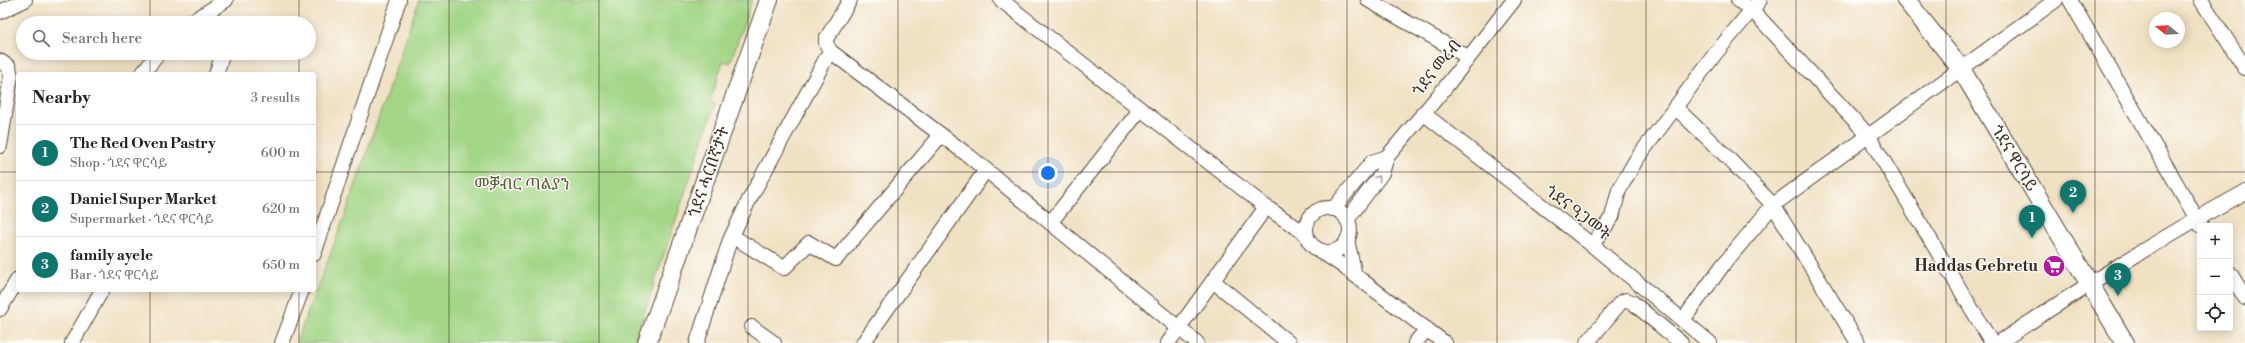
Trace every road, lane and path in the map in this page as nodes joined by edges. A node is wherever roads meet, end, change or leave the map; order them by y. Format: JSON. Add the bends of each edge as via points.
{"nodes":[{"id":1,"x":25,"y":0,"type":"edge"},
{"id":2,"x":226,"y":0,"type":"edge"},
{"id":3,"x":399,"y":0,"type":"edge"},
{"id":4,"x":769,"y":0,"type":"edge"},
{"id":5,"x":850,"y":0,"type":"edge"},
{"id":6,"x":1001,"y":0,"type":"edge"},
{"id":7,"x":1368,"y":0,"type":"edge"},
{"id":8,"x":1514,"y":0,"type":"edge"},
{"id":9,"x":1738,"y":0,"type":"edge"},
{"id":10,"x":1906,"y":0,"type":"edge"},
{"id":11,"x":2056,"y":0,"type":"edge"},
{"id":12,"x":2070,"y":0,"type":"edge"},
{"id":13,"x":2201,"y":0,"type":"edge"},
{"id":14,"x":1756,"y":5,"type":"edge"},
{"id":15,"x":0,"y":12,"type":"edge"},
{"id":16,"x":201,"y":16,"type":"edge"},
{"id":17,"x":830,"y":51,"type":"junction"},
{"id":18,"x":1468,"y":57,"type":"junction"},
{"id":19,"x":153,"y":60,"type":"edge"},
{"id":20,"x":221,"y":60,"type":"edge"},
{"id":21,"x":0,"y":61,"type":"edge"},
{"id":22,"x":2245,"y":68,"type":"edge"},
{"id":23,"x":1961,"y":69,"type":"junction"},
{"id":24,"x":144,"y":72,"type":"edge"},
{"id":25,"x":217,"y":72,"type":"edge"},
{"id":26,"x":1675,"y":107,"type":"junction"},
{"id":27,"x":1140,"y":110,"type":"junction"},
{"id":28,"x":1423,"y":113,"type":"junction"},
{"id":29,"x":940,"y":134,"type":"junction"},
{"id":30,"x":1868,"y":135,"type":"junction"},
{"id":31,"x":0,"y":146,"type":"edge"},
{"id":32,"x":1387,"y":157,"type":"junction"},
{"id":33,"x":986,"y":170,"type":"junction"},
{"id":34,"x":1352,"y":186,"type":"junction"},
{"id":35,"x":2245,"y":192,"type":"edge"},
{"id":36,"x":1364,"y":196,"type":"junction"},
{"id":37,"x":1773,"y":205,"type":"junction"},
{"id":38,"x":1266,"y":207,"type":"junction"},
{"id":39,"x":1334,"y":209,"type":"junction"},
{"id":40,"x":1282,"y":218,"type":"junction"},
{"id":41,"x":1310,"y":218,"type":"junction"},
{"id":42,"x":1347,"y":220,"type":"junction"},
{"id":43,"x":2199,"y":222,"type":"edge"},
{"id":44,"x":1050,"y":223,"type":"junction"},
{"id":45,"x":1306,"y":234,"type":"junction"},
{"id":46,"x":732,"y":236,"type":"junction"},
{"id":47,"x":1347,"y":240,"type":"junction"},
{"id":48,"x":1592,"y":245,"type":"junction"},
{"id":49,"x":316,"y":248,"type":"edge"},
{"id":50,"x":1316,"y":248,"type":"junction"},
{"id":51,"x":1355,"y":275,"type":"junction"},
{"id":52,"x":2233,"y":278,"type":"edge"},
{"id":53,"x":1213,"y":281,"type":"junction"},
{"id":54,"x":16,"y":282,"type":"edge"},
{"id":55,"x":2089,"y":283,"type":"junction"},
{"id":56,"x":101,"y":292,"type":"edge"},
{"id":57,"x":301,"y":292,"type":"edge"},
{"id":58,"x":2245,"y":298,"type":"edge"},
{"id":59,"x":0,"y":309,"type":"edge"},
{"id":60,"x":1683,"y":320,"type":"junction"},
{"id":61,"x":752,"y":327,"type":"dead end"},
{"id":62,"x":1179,"y":329,"type":"junction"},
{"id":63,"x":1436,"y":338,"type":"edge"},
{"id":64,"x":72,"y":343,"type":"edge"},
{"id":65,"x":282,"y":343,"type":"edge"},
{"id":66,"x":647,"y":343,"type":"edge"},
{"id":67,"x":697,"y":343,"type":"edge"},
{"id":68,"x":774,"y":343,"type":"edge"},
{"id":69,"x":863,"y":343,"type":"edge"},
{"id":70,"x":1168,"y":343,"type":"edge"},
{"id":71,"x":1197,"y":343,"type":"edge"},
{"id":72,"x":1289,"y":343,"type":"edge"},
{"id":73,"x":1415,"y":343,"type":"edge"},
{"id":74,"x":1587,"y":343,"type":"edge"},
{"id":75,"x":1682,"y":343,"type":"edge"},
{"id":76,"x":1710,"y":343,"type":"edge"},
{"id":77,"x":1858,"y":343,"type":"edge"},
{"id":78,"x":1992,"y":343,"type":"edge"},
{"id":79,"x":1998,"y":343,"type":"edge"},
{"id":80,"x":2125,"y":343,"type":"edge"}],
"edges":[{"from":1,"to":15,"type":"street"},
{"from":2,"to":16,"type":"street"},
{"from":3,"to":49,"type":"street"},
{"from":4,"to":66,"type":"main road","name":"ጎደና ሓርበኛታት"},
{"from":5,"to":17,"type":"street","via":[[826,39]]},
{"from":6,"to":27,"type":"street"},
{"from":7,"to":18,"type":"street"},
{"from":8,"to":18,"type":"street","name":"ጎደና መረብ"},
{"from":9,"to":14,"type":"street"},
{"from":10,"to":23,"type":"main road","name":"ጎደና ዋርሳይ"},
{"from":11,"to":23,"type":"street"},
{"from":12,"to":43,"type":"street"},
{"from":13,"to":22,"type":"street"},
{"from":14,"to":26,"type":"street"},
{"from":14,"to":30,"type":"street"},
{"from":17,"to":29,"type":"street"},
{"from":17,"to":46,"type":"street"},
{"from":18,"to":28,"type":"street","name":"ጎደና መረብ"},
{"from":19,"to":24,"type":"street"},
{"from":20,"to":25,"type":"street"},
{"from":21,"to":31,"type":"street","via":[[9,67],[12,76]]},
{"from":23,"to":30,"type":"street"},
{"from":23,"to":55,"type":"main road","name":"ጎደና ዋርሳይ"},
{"from":26,"to":37,"type":"street"},
{"from":26,"to":48,"type":"street","via":[[1624,179],[1612,217]]},
{"from":27,"to":38,"type":"street"},
{"from":27,"to":44,"type":"street"},
{"from":28,"to":32,"type":"street","name":"ጎደና መረብ"},
{"from":28,"to":48,"type":"street","name":"ጎደና ዓጋመት"},
{"from":29,"to":33,"type":"street"},
{"from":29,"to":46,"type":"street","via":[[836,259],[809,243],[784,268]]},
{"from":30,"to":37,"type":"street"},
{"from":30,"to":78,"type":"street"},
{"from":32,"to":34,"type":"street","name":"ጎደና መረብ","via":[[1372,162]]},
{"from":36,"to":32,"type":"street","name":"ጎደና መረብ","one_way":true,"via":[[1382,173]]},
{"from":33,"to":44,"type":"street"},
{"from":33,"to":69,"type":"street"},
{"from":34,"to":36,"type":"street"},
{"from":34,"to":39,"type":"street","name":"ጎደና መረብ"},
{"from":35,"to":43,"type":"street"},
{"from":36,"to":42,"type":"street","name":"ጎደና መረብ"},
{"from":37,"to":60,"type":"street"},
{"from":37,"to":77,"type":"street"},
{"from":38,"to":40,"type":"street"},
{"from":38,"to":53,"type":"street"},
{"from":39,"to":41,"type":"street","via":[[1320,210]]},
{"from":39,"to":42,"type":"street"},
{"from":40,"to":41,"type":"street"},
{"from":40,"to":45,"type":"street"},
{"from":41,"to":45,"type":"street"},
{"from":42,"to":47,"type":"street","via":[[1350,233]]},
{"from":43,"to":55,"type":"street"},
{"from":44,"to":62,"type":"street"},
{"from":45,"to":50,"type":"street"},
{"from":46,"to":67,"type":"street"},
{"from":47,"to":50,"type":"street","via":[[1337,250],[1323,251]]},
{"from":47,"to":51,"type":"street"},
{"from":48,"to":60,"type":"street","name":"ጎደና ዓጋመት"},
{"from":50,"to":51,"type":"street"},
{"from":51,"to":63,"type":"street"},
{"from":52,"to":58,"type":"street"},
{"from":53,"to":62,"type":"street"},
{"from":53,"to":72,"type":"street"},
{"from":54,"to":59,"type":"street"},
{"from":55,"to":79,"type":"street"},
{"from":55,"to":80,"type":"main road","name":"ጎደና ዋርሳይ"},
{"from":56,"to":64,"type":"street"},
{"from":57,"to":65,"type":"street"},
{"from":60,"to":76,"type":"street","name":"ጎደና ዓጋመት"},
{"from":61,"to":68,"type":"street"},
{"from":62,"to":70,"type":"street"},
{"from":62,"to":71,"type":"street"},
{"from":63,"to":73,"type":"street"},
{"from":74,"to":75,"type":"street","via":[[1620,303],[1626,300],[1632,302]]}]}
